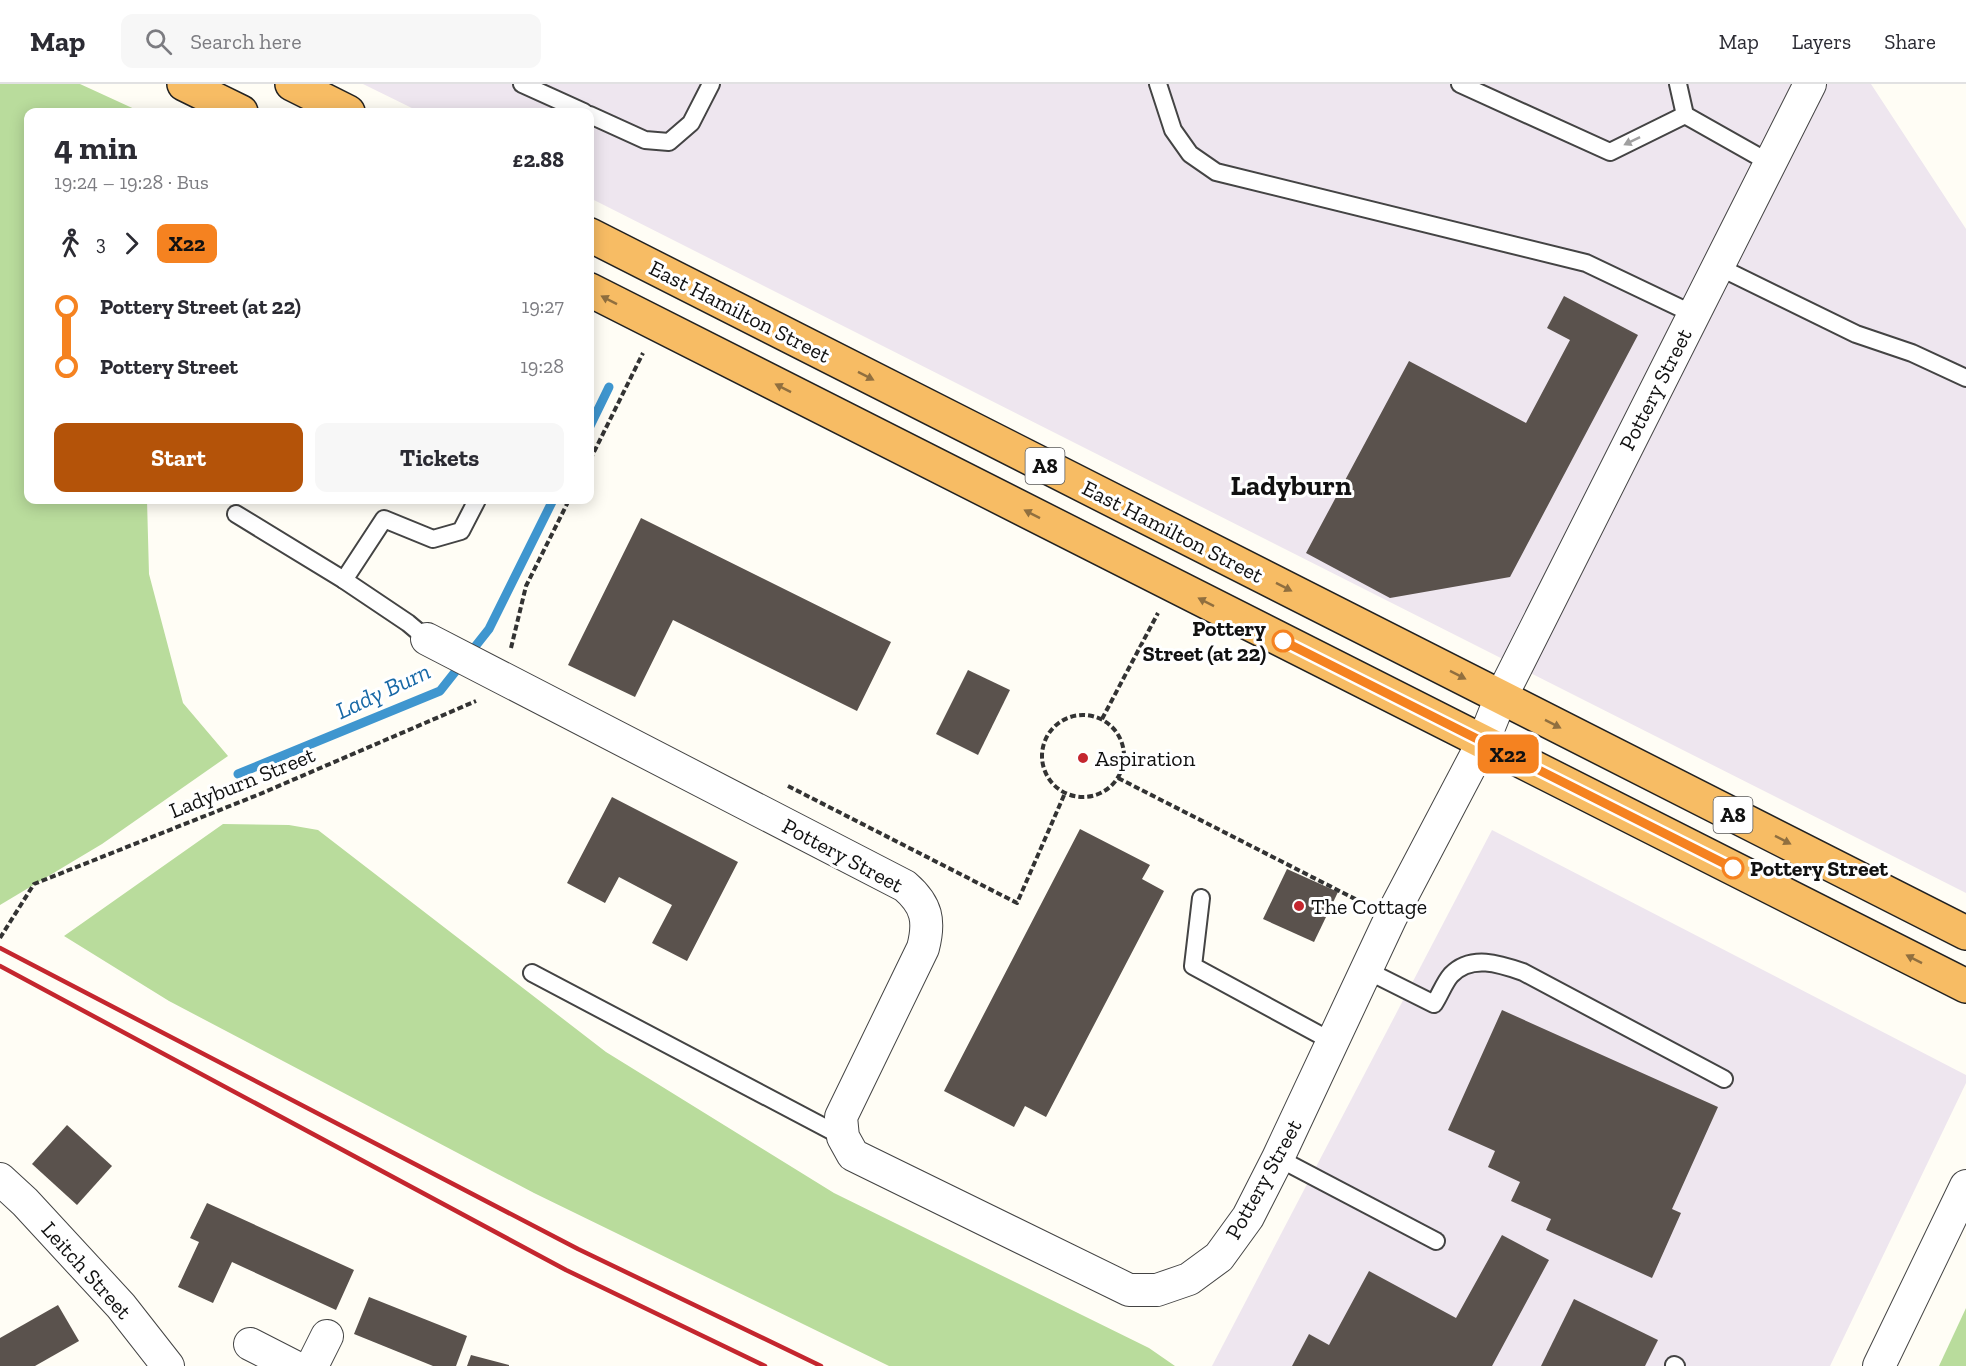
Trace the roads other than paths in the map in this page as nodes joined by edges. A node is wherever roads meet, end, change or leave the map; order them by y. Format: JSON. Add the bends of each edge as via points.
{"nodes":[{"id":1,"x":184,"y":84,"type":"edge"},
{"id":2,"x":292,"y":84,"type":"edge"},
{"id":3,"x":522,"y":84,"type":"edge"},
{"id":4,"x":711,"y":84,"type":"edge"},
{"id":5,"x":1158,"y":84,"type":"edge"},
{"id":6,"x":1460,"y":84,"type":"edge"},
{"id":7,"x":1678,"y":84,"type":"edge"},
{"id":8,"x":1810,"y":84,"type":"edge"},
{"id":9,"x":232,"y":108,"type":"edge"},
{"id":10,"x":340,"y":108,"type":"edge"},
{"id":11,"x":575,"y":108,"type":"edge"},
{"id":12,"x":1685,"y":115,"type":"junction"},
{"id":13,"x":594,"y":117,"type":"edge"},
{"id":14,"x":1770,"y":163,"type":"junction"},
{"id":15,"x":594,"y":237,"type":"edge"},
{"id":16,"x":1717,"y":266,"type":"junction"},
{"id":17,"x":594,"y":292,"type":"edge"},
{"id":18,"x":1693,"y":314,"type":"junction"},
{"id":19,"x":1966,"y":378,"type":"edge"},
{"id":20,"x":475,"y":504,"type":"edge"},
{"id":21,"x":236,"y":514,"type":"dead end"},
{"id":22,"x":1172,"y":531,"type":"junction"},
{"id":23,"x":1161,"y":579,"type":"junction"},
{"id":24,"x":344,"y":580,"type":"junction"},
{"id":25,"x":427,"y":639,"type":"joint"},
{"id":26,"x":1501,"y":697,"type":"junction"},
{"id":27,"x":1483,"y":742,"type":"junction"},
{"id":28,"x":1201,"y":898,"type":"dead end"},
{"id":29,"x":1966,"y":933,"type":"edge"},
{"id":30,"x":1366,"y":970,"type":"junction"},
{"id":31,"x":532,"y":973,"type":"dead end"},
{"id":32,"x":1966,"y":986,"type":"edge"},
{"id":33,"x":1333,"y":1042,"type":"junction"},
{"id":34,"x":1724,"y":1079,"type":"dead end"},
{"id":35,"x":843,"y":1137,"type":"junction"},
{"id":36,"x":1278,"y":1158,"type":"junction"},
{"id":37,"x":0,"y":1179,"type":"edge"},
{"id":38,"x":1966,"y":1186,"type":"edge"},
{"id":39,"x":1436,"y":1240,"type":"dead end"},
{"id":40,"x":327,"y":1336,"type":"dead end"},
{"id":41,"x":250,"y":1344,"type":"dead end"},
{"id":42,"x":168,"y":1366,"type":"edge"},
{"id":43,"x":293,"y":1366,"type":"edge"},
{"id":44,"x":312,"y":1366,"type":"edge"},
{"id":45,"x":1880,"y":1366,"type":"edge"}],
"edges":[{"from":1,"to":9,"type":"highway"},
{"from":2,"to":10,"type":"highway"},
{"from":3,"to":11,"type":"lane"},
{"from":4,"to":13,"type":"lane","via":[[691,123],[669,142],[645,140]]},
{"from":5,"to":18,"type":"lane","via":[[1173,130],[1190,154],[1216,172],[1586,263]]},
{"from":12,"to":6,"type":"lane","one_way":true,"via":[[1610,152]]},
{"from":7,"to":12,"type":"lane"},
{"from":8,"to":14,"type":"street","name":"Pottery Street"},
{"from":12,"to":14,"type":"lane"},
{"from":14,"to":16,"type":"street","name":"Pottery Street"},
{"from":15,"to":22,"type":"highway","name":"East Hamilton Street","number":"A8","one_way":true},
{"from":16,"to":18,"type":"street","name":"Pottery Street"},
{"from":16,"to":19,"type":"lane","via":[[1856,334],[1912,352]]},
{"from":23,"to":17,"type":"highway","number":"A8","one_way":true},
{"from":18,"to":26,"type":"street","name":"Pottery Street"},
{"from":20,"to":24,"type":"lane","via":[[461,531],[433,539],[384,519]]},
{"from":21,"to":24,"type":"lane"},
{"from":22,"to":23,"type":"highway"},
{"from":22,"to":26,"type":"highway","name":"East Hamilton Street","number":"A8","one_way":true},
{"from":27,"to":23,"type":"highway","number":"A8","one_way":true},
{"from":24,"to":25,"type":"lane"},
{"from":25,"to":35,"type":"street","name":"Pottery Street","via":[[905,886],[918,897],[926,916],[923,948],[841,1117]]},
{"from":26,"to":27,"type":"street","name":"Pottery Street"},
{"from":26,"to":29,"type":"highway","number":"A8","one_way":true},
{"from":27,"to":30,"type":"street","name":"Pottery Street"},
{"from":32,"to":27,"type":"highway","number":"A8","one_way":true},
{"from":28,"to":33,"type":"lane","via":[[1193,966]]},
{"from":30,"to":33,"type":"street","name":"Pottery Street"},
{"from":30,"to":34,"type":"lane","via":[[1434,1004],[1451,975],[1469,963],[1507,966]]},
{"from":31,"to":35,"type":"lane"},
{"from":33,"to":36,"type":"street","name":"Pottery Street"},
{"from":35,"to":36,"type":"street","name":"Pottery Street","via":[[853,1155],[1129,1290],[1157,1290],[1189,1280],[1219,1257],[1248,1216]]},
{"from":36,"to":39,"type":"lane"},
{"from":37,"to":42,"type":"street","name":"Leitch Street","via":[[121,1306]]},
{"from":38,"to":45,"type":"street"},
{"from":40,"to":44,"type":"street"},
{"from":41,"to":43,"type":"street"}]}
